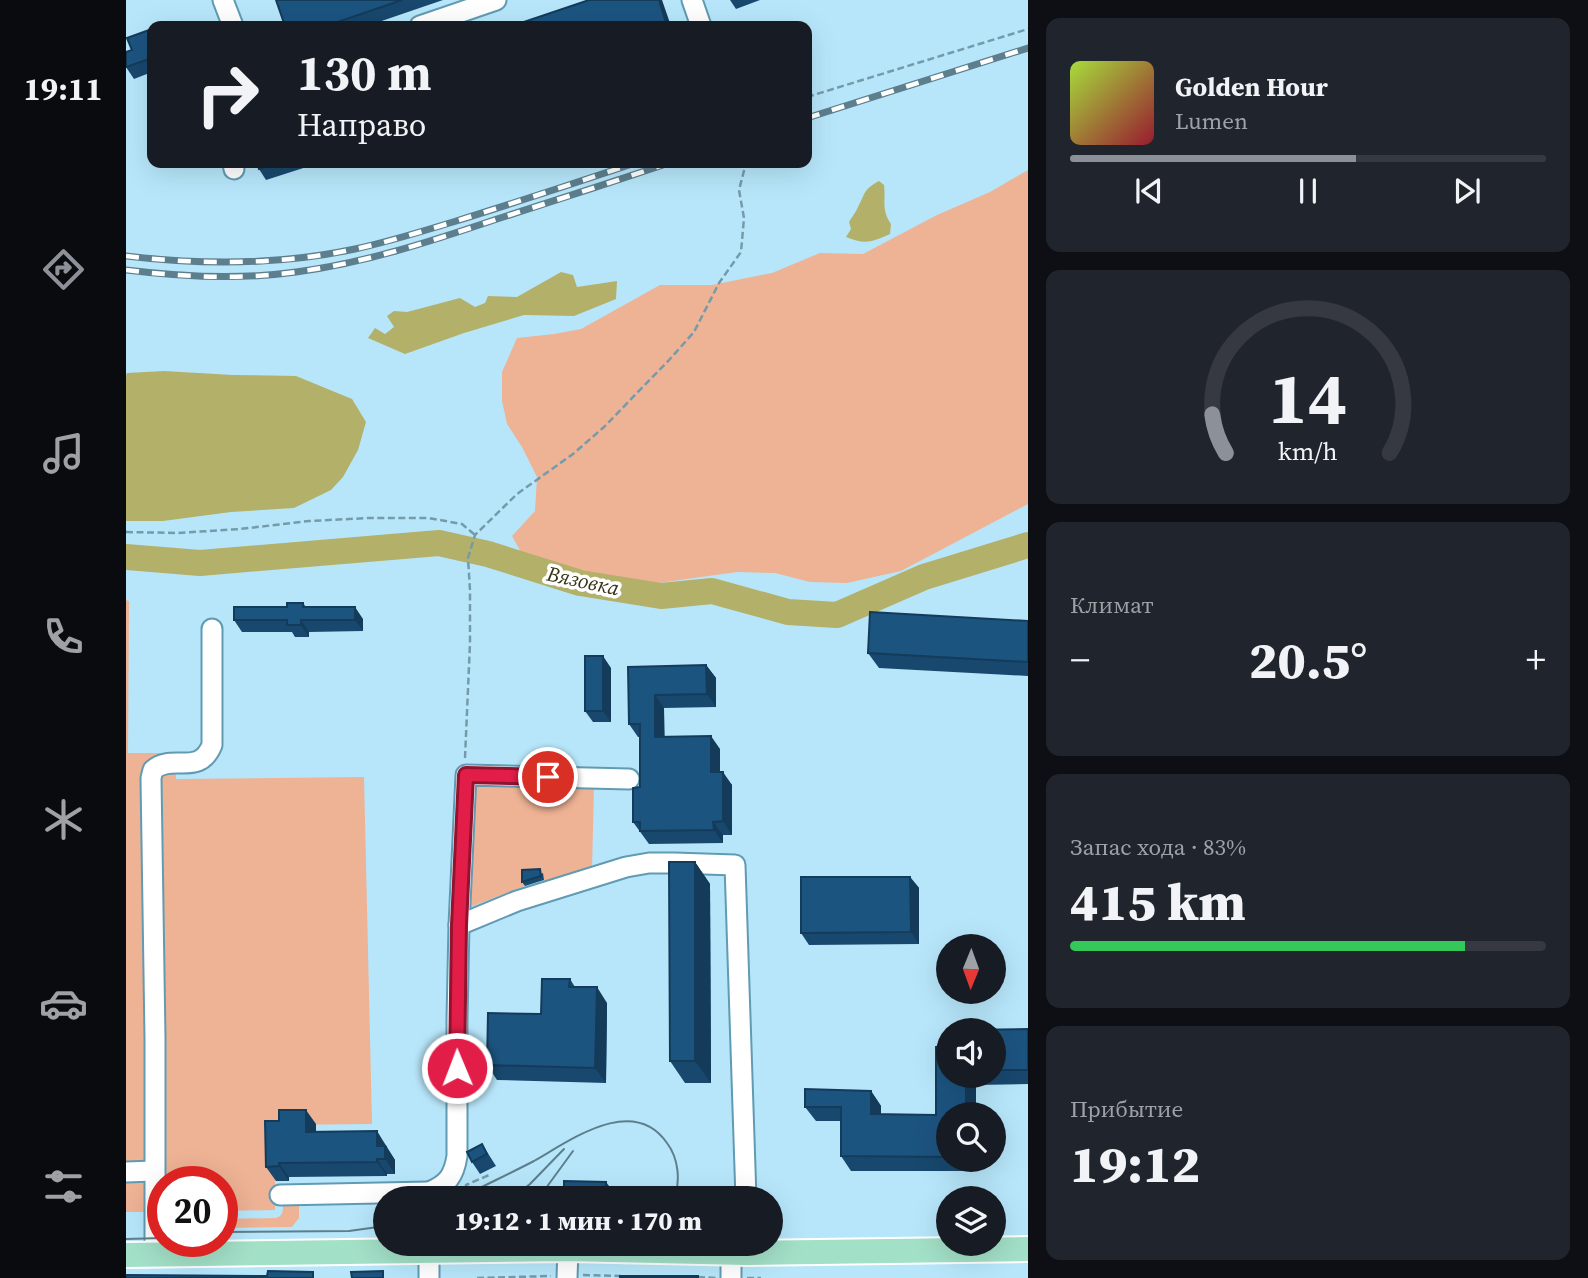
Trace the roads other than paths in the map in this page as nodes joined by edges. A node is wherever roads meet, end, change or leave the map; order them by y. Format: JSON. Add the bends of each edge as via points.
{"nodes":[{"id":1,"x":223,"y":0,"type":"edge"},
{"id":2,"x":496,"y":0,"type":"edge"},
{"id":3,"x":692,"y":0,"type":"edge"},
{"id":4,"x":231,"y":21,"type":"edge"},
{"id":5,"x":435,"y":21,"type":"edge"},
{"id":6,"x":699,"y":21,"type":"edge"},
{"id":7,"x":212,"y":629,"type":"dead end"},
{"id":8,"x":629,"y":779,"type":"dead end"},
{"id":9,"x":459,"y":925,"type":"junction"},
{"id":10,"x":155,"y":1166,"type":"edge"},
{"id":11,"x":147,"y":1171,"type":"edge"},
{"id":12,"x":126,"y":1172,"type":"edge"},
{"id":13,"x":442,"y":1186,"type":"edge"},
{"id":14,"x":746,"y":1186,"type":"edge"},
{"id":15,"x":280,"y":1195,"type":"dead end"},
{"id":16,"x":373,"y":1196,"type":"edge"},
{"id":17,"x":373,"y":1249,"type":"edge"},
{"id":18,"x":1028,"y":1249,"type":"edge"},
{"id":19,"x":783,"y":1250,"type":"edge"},
{"id":20,"x":238,"y":1253,"type":"edge"},
{"id":21,"x":126,"y":1255,"type":"edge"},
{"id":22,"x":147,"y":1255,"type":"edge"},
{"id":23,"x":430,"y":1256,"type":"edge"},
{"id":24,"x":568,"y":1256,"type":"edge"},
{"id":25,"x":740,"y":1256,"type":"edge"},
{"id":26,"x":567,"y":1277,"type":"edge"},
{"id":27,"x":429,"y":1278,"type":"edge"},
{"id":28,"x":731,"y":1278,"type":"edge"}],
"edges":[{"from":1,"to":4,"type":"street"},
{"from":2,"to":5,"type":"street"},
{"from":3,"to":6,"type":"street"},
{"from":7,"to":10,"type":"street","via":[[212,745],[197,762],[157,766],[151,778]]},
{"from":8,"to":9,"type":"street","via":[[466,775]]},
{"from":9,"to":13,"type":"street","via":[[457,1156],[454,1173]]},
{"from":9,"to":14,"type":"street","via":[[517,901],[626,867],[649,863],[735,865]]},
{"from":11,"to":12,"type":"street"},
{"from":15,"to":16,"type":"street"},
{"from":17,"to":20,"type":"main road"},
{"from":18,"to":19,"type":"main road"},
{"from":21,"to":22,"type":"main road"},
{"from":23,"to":27,"type":"street"},
{"from":24,"to":26,"type":"street"},
{"from":25,"to":28,"type":"street"}]}
